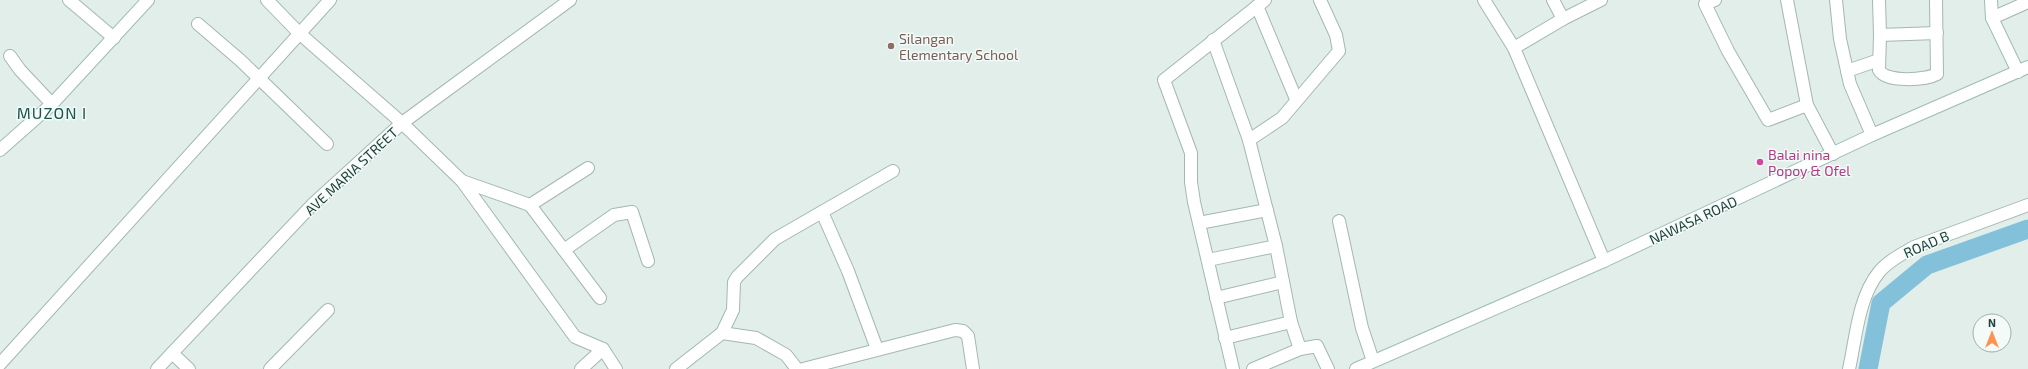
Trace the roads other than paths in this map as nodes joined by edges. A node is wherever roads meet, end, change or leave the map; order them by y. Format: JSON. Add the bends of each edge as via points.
{"nodes":[{"id":1,"x":69,"y":0,"type":"edge"},
{"id":2,"x":148,"y":0,"type":"edge"},
{"id":3,"x":267,"y":0,"type":"edge"},
{"id":4,"x":330,"y":0,"type":"edge"},
{"id":5,"x":570,"y":0,"type":"edge"},
{"id":6,"x":1320,"y":0,"type":"edge"},
{"id":7,"x":1484,"y":0,"type":"edge"},
{"id":8,"x":1553,"y":0,"type":"edge"},
{"id":9,"x":1602,"y":0,"type":"edge"},
{"id":10,"x":1714,"y":0,"type":"edge"},
{"id":11,"x":1788,"y":0,"type":"edge"},
{"id":12,"x":1836,"y":0,"type":"edge"},
{"id":13,"x":1879,"y":0,"type":"edge"},
{"id":14,"x":1936,"y":0,"type":"edge"},
{"id":15,"x":1991,"y":0,"type":"edge"},
{"id":16,"x":2028,"y":2,"type":"edge"},
{"id":17,"x":1261,"y":3,"type":"edge"},
{"id":18,"x":1563,"y":18,"type":"junction"},
{"id":19,"x":1992,"y":18,"type":"junction"},
{"id":20,"x":198,"y":24,"type":"dead end"},
{"id":21,"x":299,"y":33,"type":"junction"},
{"id":22,"x":1936,"y":33,"type":"junction"},
{"id":23,"x":1880,"y":35,"type":"junction"},
{"id":24,"x":114,"y":38,"type":"junction"},
{"id":25,"x":1213,"y":40,"type":"junction"},
{"id":26,"x":1514,"y":48,"type":"junction"},
{"id":27,"x":10,"y":56,"type":"dead end"},
{"id":28,"x":1879,"y":60,"type":"junction"},
{"id":29,"x":2023,"y":69,"type":"edge"},
{"id":30,"x":1847,"y":71,"type":"junction"},
{"id":31,"x":257,"y":79,"type":"junction"},
{"id":32,"x":1296,"y":99,"type":"junction"},
{"id":33,"x":52,"y":104,"type":"junction"},
{"id":34,"x":1807,"y":105,"type":"junction"},
{"id":35,"x":402,"y":124,"type":"junction"},
{"id":36,"x":1872,"y":135,"type":"junction"},
{"id":37,"x":1249,"y":140,"type":"junction"},
{"id":38,"x":327,"y":144,"type":"dead end"},
{"id":39,"x":0,"y":150,"type":"edge"},
{"id":40,"x":1833,"y":154,"type":"junction"},
{"id":41,"x":588,"y":168,"type":"dead end"},
{"id":42,"x":893,"y":171,"type":"dead end"},
{"id":43,"x":462,"y":181,"type":"junction"},
{"id":44,"x":530,"y":205,"type":"junction"},
{"id":45,"x":2028,"y":205,"type":"edge"},
{"id":46,"x":1267,"y":210,"type":"junction"},
{"id":47,"x":822,"y":212,"type":"junction"},
{"id":48,"x":1339,"y":220,"type":"dead end"},
{"id":49,"x":1199,"y":223,"type":"junction"},
{"id":50,"x":1276,"y":246,"type":"junction"},
{"id":51,"x":564,"y":250,"type":"junction"},
{"id":52,"x":1208,"y":260,"type":"junction"},
{"id":53,"x":648,"y":261,"type":"dead end"},
{"id":54,"x":1604,"y":261,"type":"junction"},
{"id":55,"x":1283,"y":282,"type":"junction"},
{"id":56,"x":600,"y":298,"type":"dead end"},
{"id":57,"x":1216,"y":298,"type":"junction"},
{"id":58,"x":328,"y":310,"type":"dead end"},
{"id":59,"x":1291,"y":322,"type":"junction"},
{"id":60,"x":722,"y":333,"type":"junction"},
{"id":61,"x":1224,"y":338,"type":"junction"},
{"id":62,"x":603,"y":349,"type":"junction"},
{"id":63,"x":877,"y":349,"type":"junction"},
{"id":64,"x":1300,"y":349,"type":"junction"},
{"id":65,"x":172,"y":353,"type":"junction"},
{"id":66,"x":1373,"y":361,"type":"junction"},
{"id":67,"x":0,"y":364,"type":"edge"},
{"id":68,"x":157,"y":369,"type":"edge"},
{"id":69,"x":189,"y":369,"type":"edge"},
{"id":70,"x":270,"y":369,"type":"edge"},
{"id":71,"x":581,"y":369,"type":"edge"},
{"id":72,"x":616,"y":369,"type":"edge"},
{"id":73,"x":676,"y":369,"type":"edge"},
{"id":74,"x":798,"y":369,"type":"edge"},
{"id":75,"x":803,"y":369,"type":"edge"},
{"id":76,"x":973,"y":369,"type":"edge"},
{"id":77,"x":1233,"y":369,"type":"edge"},
{"id":78,"x":1253,"y":369,"type":"edge"},
{"id":79,"x":1328,"y":369,"type":"edge"},
{"id":80,"x":1356,"y":369,"type":"edge"},
{"id":81,"x":1849,"y":369,"type":"edge"}],
"edges":[{"from":1,"to":24,"type":"street"},
{"from":2,"to":24,"type":"street"},
{"from":3,"to":21,"type":"street"},
{"from":4,"to":21,"type":"street"},
{"from":5,"to":35,"type":"street","name":"AVE MARIA STREET"},
{"from":6,"to":32,"type":"street","via":[[1336,35],[1339,52]]},
{"from":7,"to":26,"type":"street"},
{"from":8,"to":18,"type":"street"},
{"from":9,"to":18,"type":"street"},
{"from":10,"to":34,"type":"street","via":[[1705,4],[1728,51],[1768,120]]},
{"from":11,"to":34,"type":"street"},
{"from":12,"to":30,"type":"street","via":[[1840,39]]},
{"from":13,"to":23,"type":"street"},
{"from":14,"to":22,"type":"street"},
{"from":15,"to":19,"type":"street"},
{"from":16,"to":19,"type":"street"},
{"from":17,"to":25,"type":"street"},
{"from":17,"to":32,"type":"street"},
{"from":18,"to":26,"type":"street"},
{"from":19,"to":29,"type":"street"},
{"from":20,"to":31,"type":"street","via":[[240,60]]},
{"from":21,"to":31,"type":"street"},
{"from":21,"to":35,"type":"street"},
{"from":22,"to":23,"type":"street"},
{"from":22,"to":28,"type":"street","via":[[1937,74],[1931,78],[1890,78],[1880,72]]},
{"from":23,"to":28,"type":"street"},
{"from":24,"to":33,"type":"street"},
{"from":25,"to":37,"type":"street"},
{"from":25,"to":49,"type":"street","via":[[1164,80],[1191,153],[1191,182]]},
{"from":26,"to":54,"type":"street"},
{"from":27,"to":33,"type":"street"},
{"from":28,"to":30,"type":"street"},
{"from":29,"to":36,"type":"street","name":"NAWASA ROAD"},
{"from":30,"to":36,"type":"street"},
{"from":31,"to":38,"type":"street"},
{"from":31,"to":67,"type":"street"},
{"from":32,"to":37,"type":"street","via":[[1282,118]]},
{"from":33,"to":39,"type":"street"},
{"from":34,"to":40,"type":"street"},
{"from":35,"to":43,"type":"street"},
{"from":35,"to":65,"type":"street","name":"AVE MARIA STREET","via":[[312,205]]},
{"from":36,"to":40,"type":"street","name":"NAWASA ROAD"},
{"from":37,"to":46,"type":"street"},
{"from":40,"to":54,"type":"street","name":"NAWASA ROAD"},
{"from":41,"to":44,"type":"street"},
{"from":42,"to":47,"type":"street"},
{"from":43,"to":44,"type":"street"},
{"from":43,"to":62,"type":"street","via":[[576,337]]},
{"from":44,"to":51,"type":"street"},
{"from":45,"to":81,"type":"street","name":"ROAD B","via":[[1914,247],[1897,256],[1879,272],[1865,296]]},
{"from":46,"to":49,"type":"street"},
{"from":46,"to":50,"type":"street"},
{"from":47,"to":60,"type":"street","via":[[775,239],[736,277],[733,310]]},
{"from":47,"to":63,"type":"street","via":[[848,271]]},
{"from":48,"to":66,"type":"street","via":[[1362,328]]},
{"from":49,"to":52,"type":"street"},
{"from":50,"to":52,"type":"street"},
{"from":50,"to":55,"type":"street"},
{"from":51,"to":53,"type":"street","via":[[614,215],[632,212]]},
{"from":51,"to":56,"type":"street"},
{"from":52,"to":57,"type":"street"},
{"from":54,"to":66,"type":"street","name":"NAWASA ROAD"},
{"from":55,"to":57,"type":"street"},
{"from":55,"to":59,"type":"street"},
{"from":57,"to":61,"type":"street"},
{"from":58,"to":70,"type":"street"},
{"from":59,"to":61,"type":"street"},
{"from":59,"to":64,"type":"street"},
{"from":60,"to":73,"type":"street"},
{"from":60,"to":74,"type":"street","via":[[756,338],[786,355]]},
{"from":61,"to":77,"type":"street"},
{"from":62,"to":71,"type":"street"},
{"from":62,"to":72,"type":"street"},
{"from":63,"to":75,"type":"street"},
{"from":63,"to":76,"type":"street","via":[[955,330],[963,331],[968,336]]},
{"from":64,"to":78,"type":"street"},
{"from":64,"to":79,"type":"street","via":[[1317,346]]},
{"from":65,"to":68,"type":"street","name":"AVE MARIA STREET"},
{"from":65,"to":69,"type":"street"},
{"from":66,"to":80,"type":"street","name":"NAWASA ROAD"}]}
